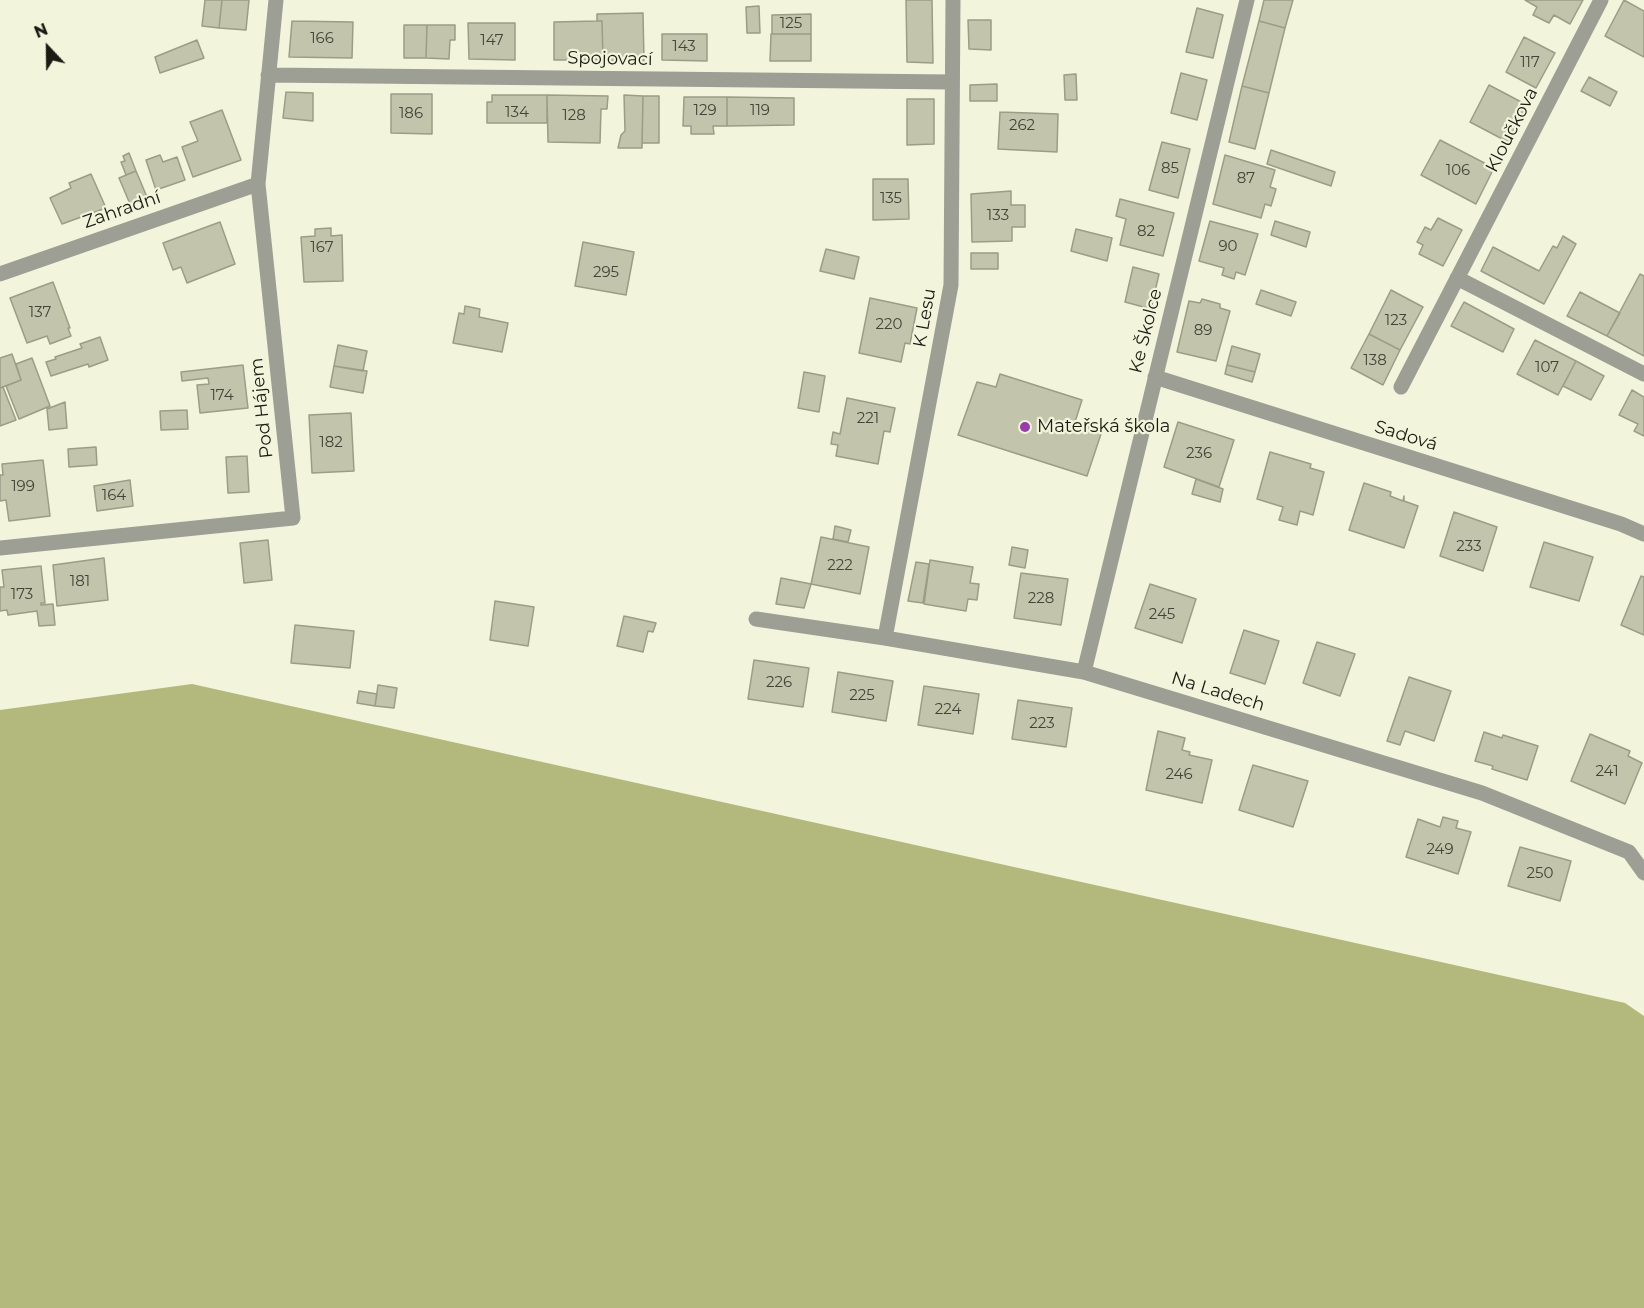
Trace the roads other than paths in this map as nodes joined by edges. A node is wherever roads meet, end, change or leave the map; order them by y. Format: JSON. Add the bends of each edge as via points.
{"nodes":[{"id":1,"x":276,"y":0,"type":"edge"},
{"id":2,"x":953,"y":0,"type":"edge"},
{"id":3,"x":1247,"y":0,"type":"edge"},
{"id":4,"x":1601,"y":0,"type":"edge"},
{"id":5,"x":268,"y":75,"type":"junction"},
{"id":6,"x":952,"y":82,"type":"junction"},
{"id":7,"x":258,"y":184,"type":"junction"},
{"id":8,"x":0,"y":274,"type":"edge"},
{"id":9,"x":1457,"y":278,"type":"junction"},
{"id":10,"x":1644,"y":374,"type":"edge"},
{"id":11,"x":1155,"y":377,"type":"junction"},
{"id":12,"x":1401,"y":387,"type":"dead end"},
{"id":13,"x":1644,"y":534,"type":"edge"},
{"id":14,"x":0,"y":548,"type":"edge"},
{"id":15,"x":756,"y":619,"type":"dead end"},
{"id":16,"x":885,"y":638,"type":"junction"},
{"id":17,"x":1084,"y":672,"type":"junction"},
{"id":18,"x":1644,"y":873,"type":"edge"}],
"edges":[{"from":1,"to":5,"type":"street","name":"Pod Hájem"},
{"from":2,"to":6,"type":"street","name":"K Lesu"},
{"from":3,"to":11,"type":"street","name":"Ke Školce"},
{"from":4,"to":9,"type":"street","name":"Kloučkova"},
{"from":5,"to":6,"type":"street","name":"Spojovací"},
{"from":5,"to":7,"type":"street","name":"Pod Hájem"},
{"from":6,"to":16,"type":"street","name":"K Lesu","via":[[951,285]]},
{"from":7,"to":8,"type":"street","name":"Zahradní"},
{"from":7,"to":14,"type":"street","name":"Pod Hájem","via":[[293,518]]},
{"from":9,"to":10,"type":"street"},
{"from":9,"to":12,"type":"street","name":"Kloučkova"},
{"from":11,"to":13,"type":"street","name":"Sadová"},
{"from":11,"to":17,"type":"street","name":"Ke Školce"},
{"from":15,"to":16,"type":"street","name":"Na Ladech"},
{"from":16,"to":17,"type":"street","name":"Na Ladech"},
{"from":17,"to":18,"type":"street","name":"Na Ladech","via":[[1482,793],[1629,852]]}]}
